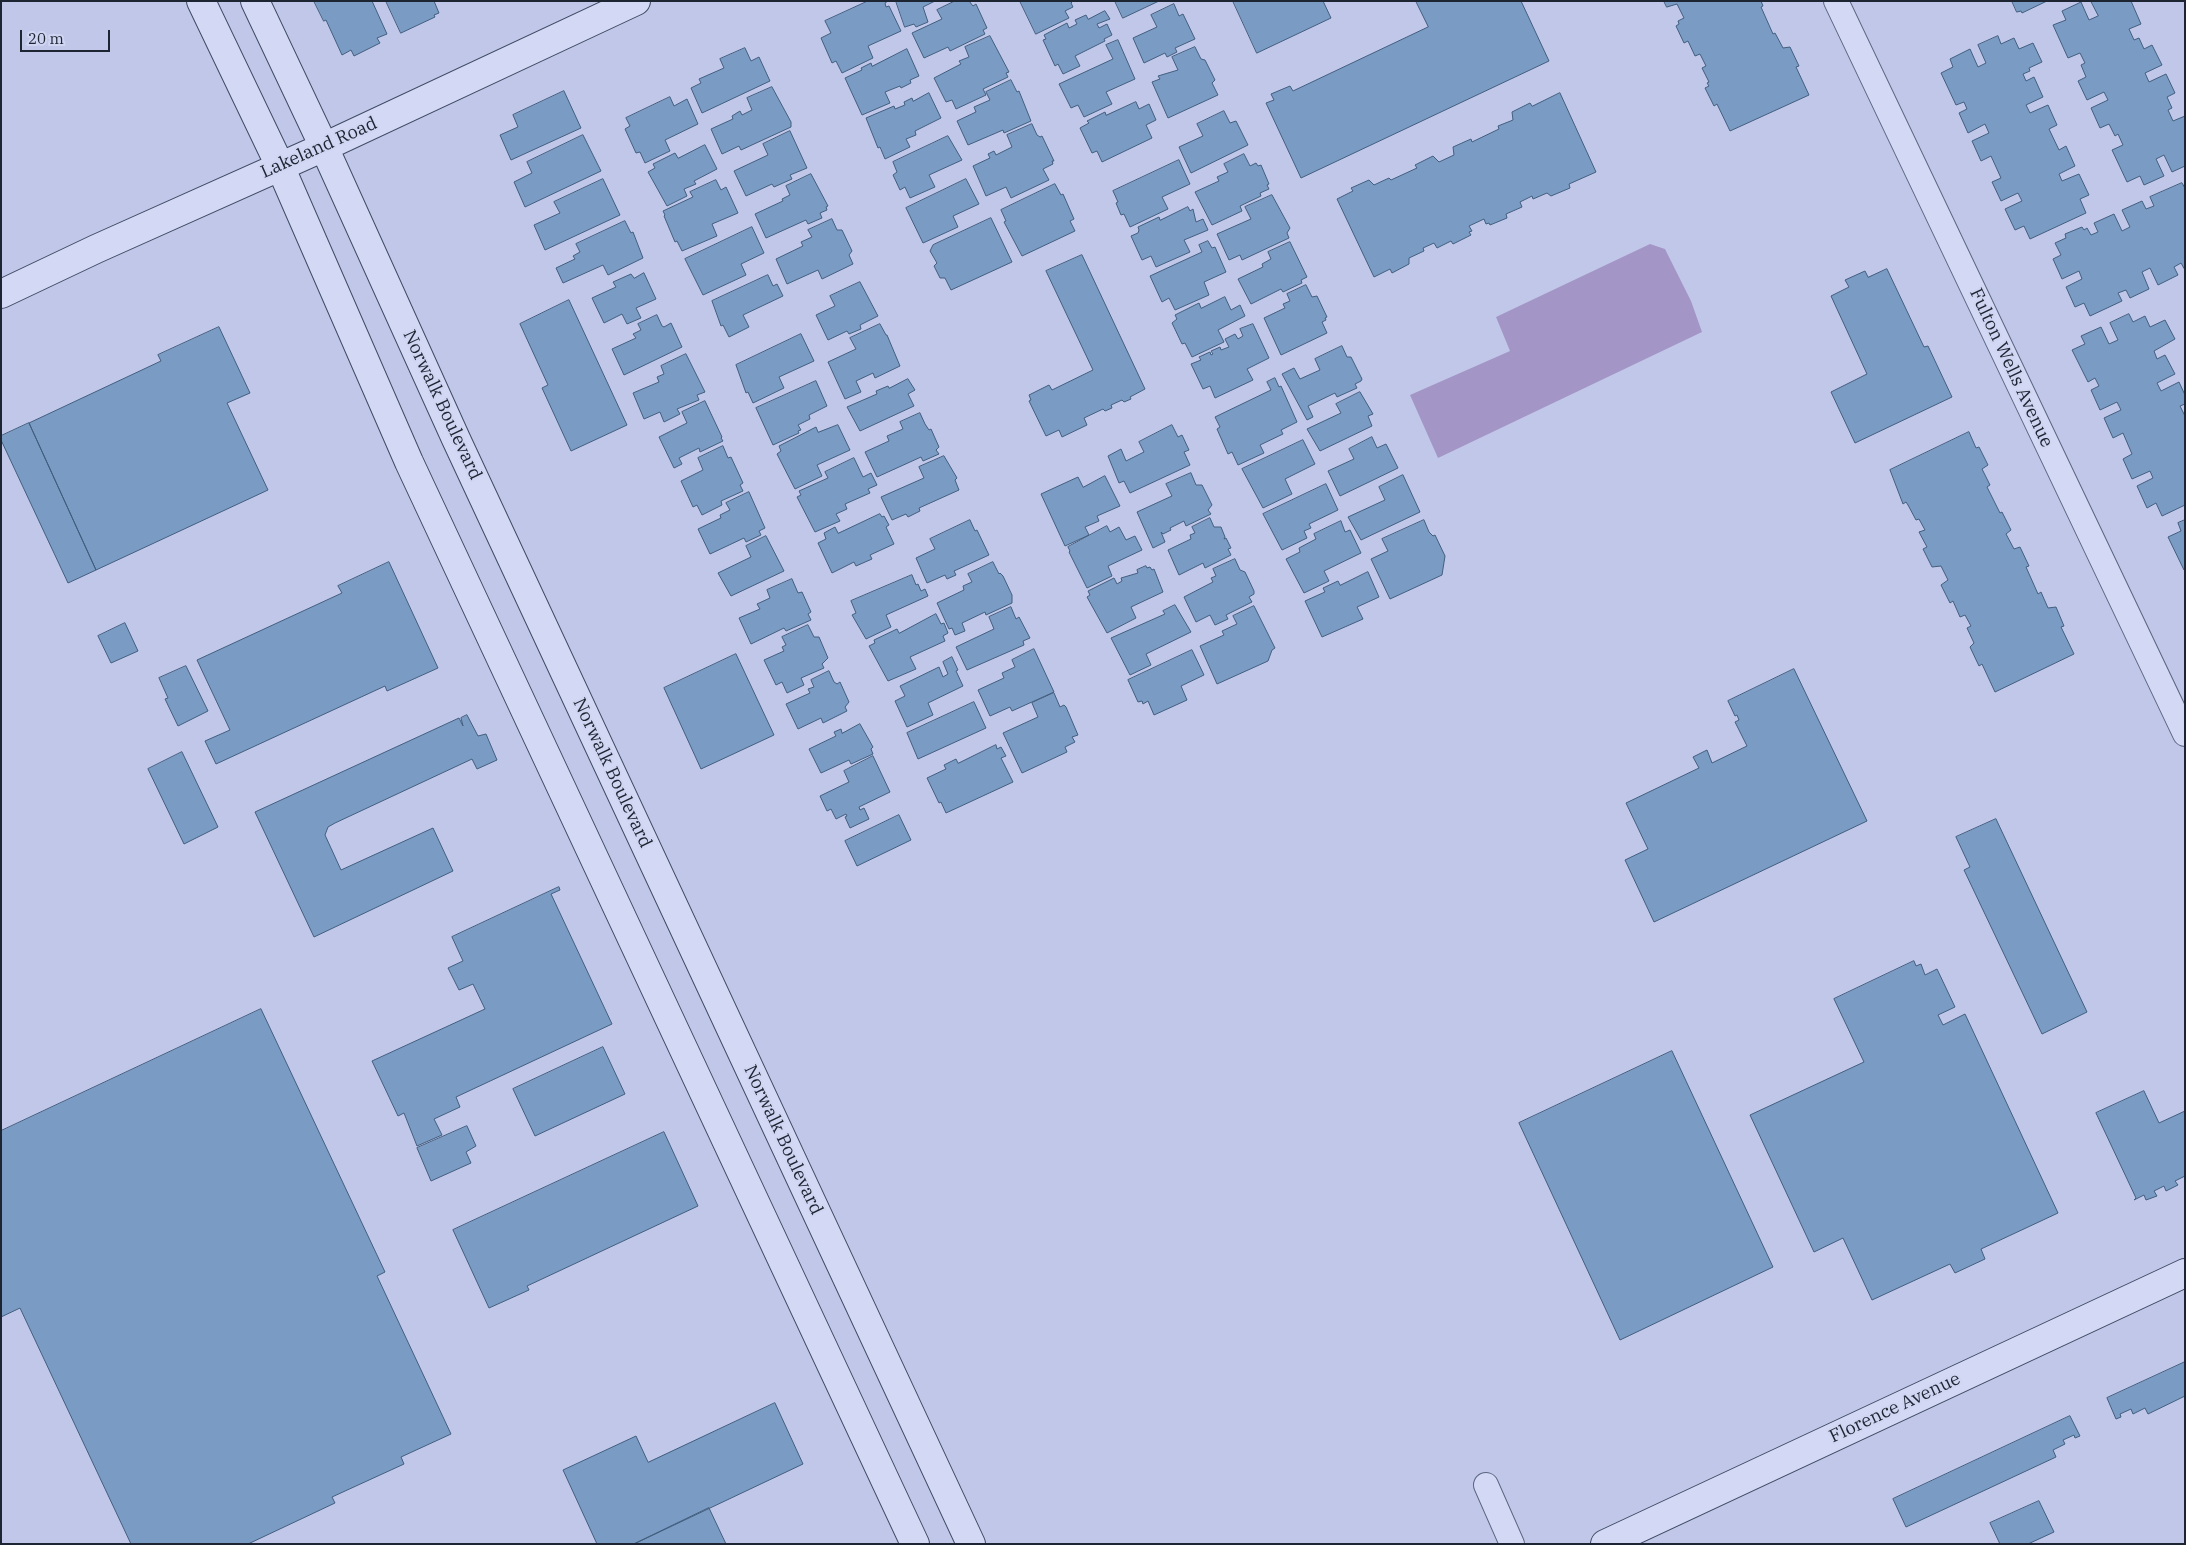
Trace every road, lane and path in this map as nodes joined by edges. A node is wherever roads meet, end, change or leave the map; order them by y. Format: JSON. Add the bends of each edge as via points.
{"nodes":[{"id":1,"x":200,"y":1,"type":"edge"},
{"id":2,"x":255,"y":1,"type":"edge"},
{"id":3,"x":636,"y":1,"type":"edge"},
{"id":4,"x":1836,"y":1,"type":"edge"},
{"id":5,"x":324,"y":147,"type":"junction"},
{"id":6,"x":280,"y":166,"type":"junction"},
{"id":7,"x":1,"y":294,"type":"edge"},
{"id":8,"x":2185,"y":734,"type":"edge"},
{"id":9,"x":2185,"y":1273,"type":"edge"},
{"id":10,"x":1486,"y":1485,"type":"dead end"},
{"id":11,"x":915,"y":1544,"type":"edge"},
{"id":12,"x":970,"y":1544,"type":"edge"},
{"id":13,"x":1512,"y":1544,"type":"edge"},
{"id":14,"x":1605,"y":1544,"type":"edge"}],
"edges":[{"from":1,"to":6,"type":"main road"},
{"from":2,"to":5,"type":"main road","name":"Norwalk Boulevard"},
{"from":3,"to":5,"type":"main road","name":"Lakeland Road"},
{"from":4,"to":8,"type":"street","name":"Fulton Wells Avenue"},
{"from":5,"to":6,"type":"main road","name":"Lakeland Road"},
{"from":5,"to":12,"type":"main road","name":"Norwalk Boulevard","via":[[456,439]]},
{"from":6,"to":7,"type":"main road","name":"Lakeland Road"},
{"from":6,"to":11,"type":"main road","via":[[413,470]]},
{"from":9,"to":14,"type":"main road","name":"Florence Avenue"},
{"from":10,"to":13,"type":"street"}]}
